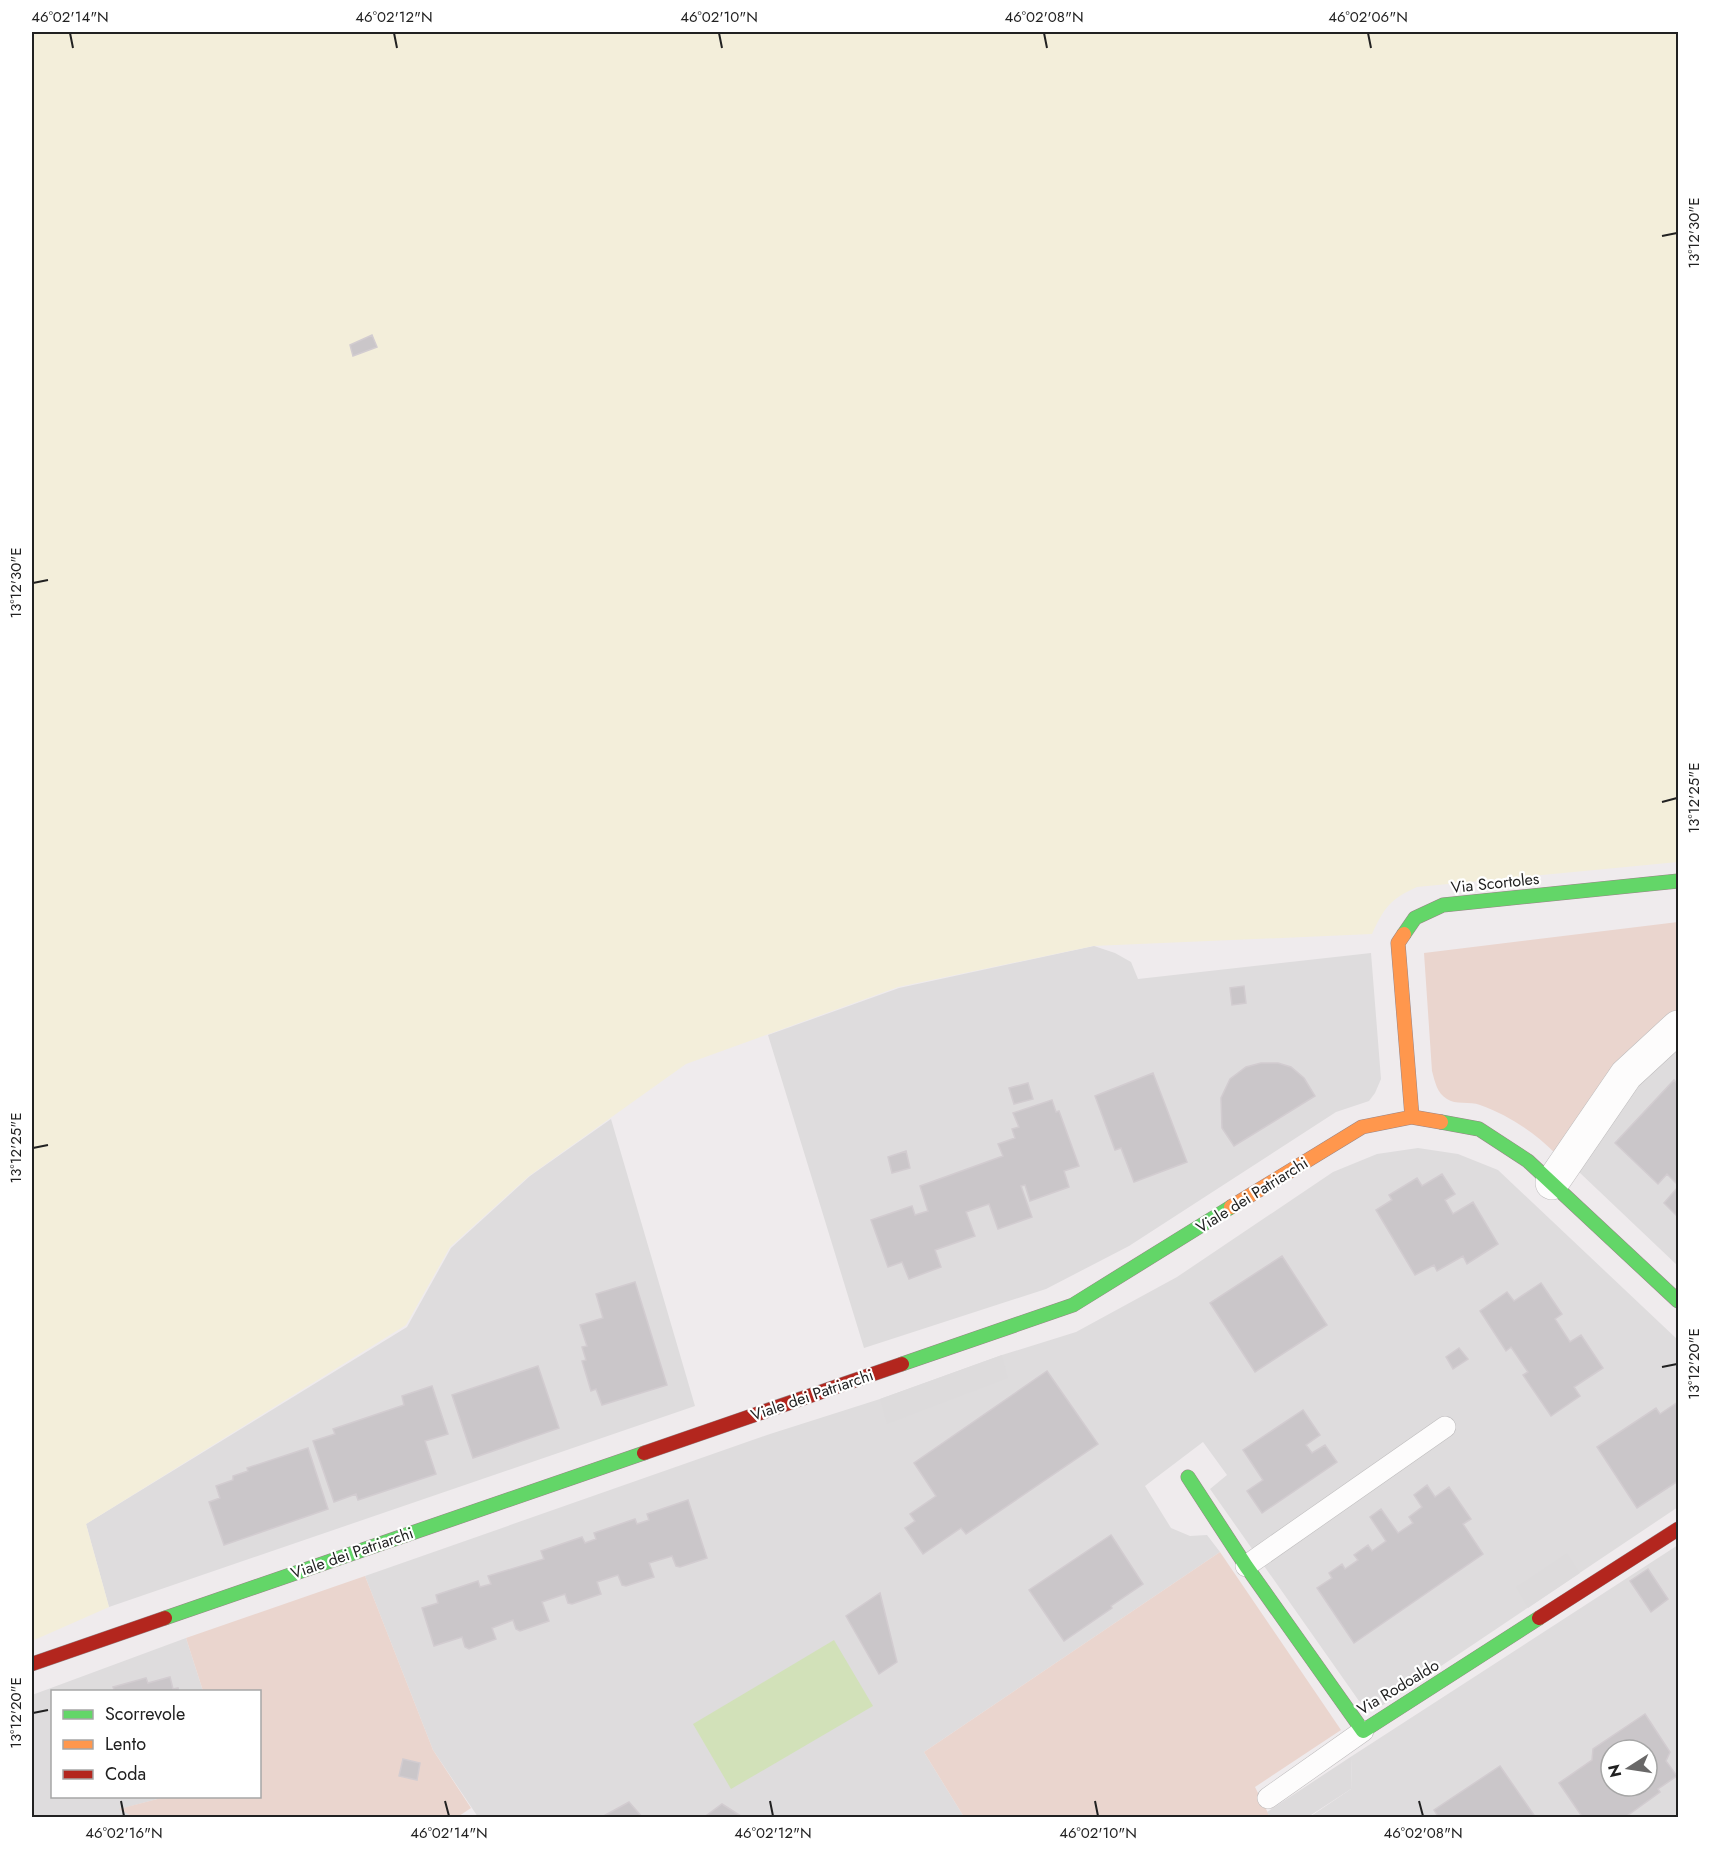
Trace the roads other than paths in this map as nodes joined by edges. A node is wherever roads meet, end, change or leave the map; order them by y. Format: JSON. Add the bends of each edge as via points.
{"nodes":[{"id":1,"x":1678,"y":881,"type":"edge"},
{"id":2,"x":1678,"y":1027,"type":"edge"},
{"id":3,"x":1412,"y":1117,"type":"junction"},
{"id":4,"x":1552,"y":1184,"type":"junction"},
{"id":5,"x":1678,"y":1301,"type":"edge"},
{"id":6,"x":1445,"y":1427,"type":"dead end"},
{"id":7,"x":1188,"y":1477,"type":"dead end"},
{"id":8,"x":1678,"y":1529,"type":"edge"},
{"id":9,"x":1246,"y":1566,"type":"junction"},
{"id":10,"x":32,"y":1664,"type":"edge"},
{"id":11,"x":1363,"y":1731,"type":"junction"},
{"id":12,"x":1268,"y":1798,"type":"dead end"}],
"edges":[{"from":1,"to":3,"type":"street","name":"Via Scortoles","via":[[1443,905],[1415,918],[1398,943]]},
{"from":2,"to":4,"type":"street","via":[[1626,1075]]},
{"from":3,"to":4,"type":"street","name":"Viale dei Patriarchi","via":[[1479,1129],[1528,1161]]},
{"from":3,"to":10,"type":"street","name":"Viale dei Patriarchi","via":[[1362,1127],[1073,1305]]},
{"from":4,"to":5,"type":"street","name":"Viale dei Patriarchi"},
{"from":6,"to":9,"type":"lane"},
{"from":7,"to":9,"type":"street","name":"Via Rodoaldo"},
{"from":8,"to":11,"type":"street","name":"Via Rodoaldo"},
{"from":9,"to":11,"type":"street","name":"Via Rodoaldo"},
{"from":11,"to":12,"type":"lane"}]}
